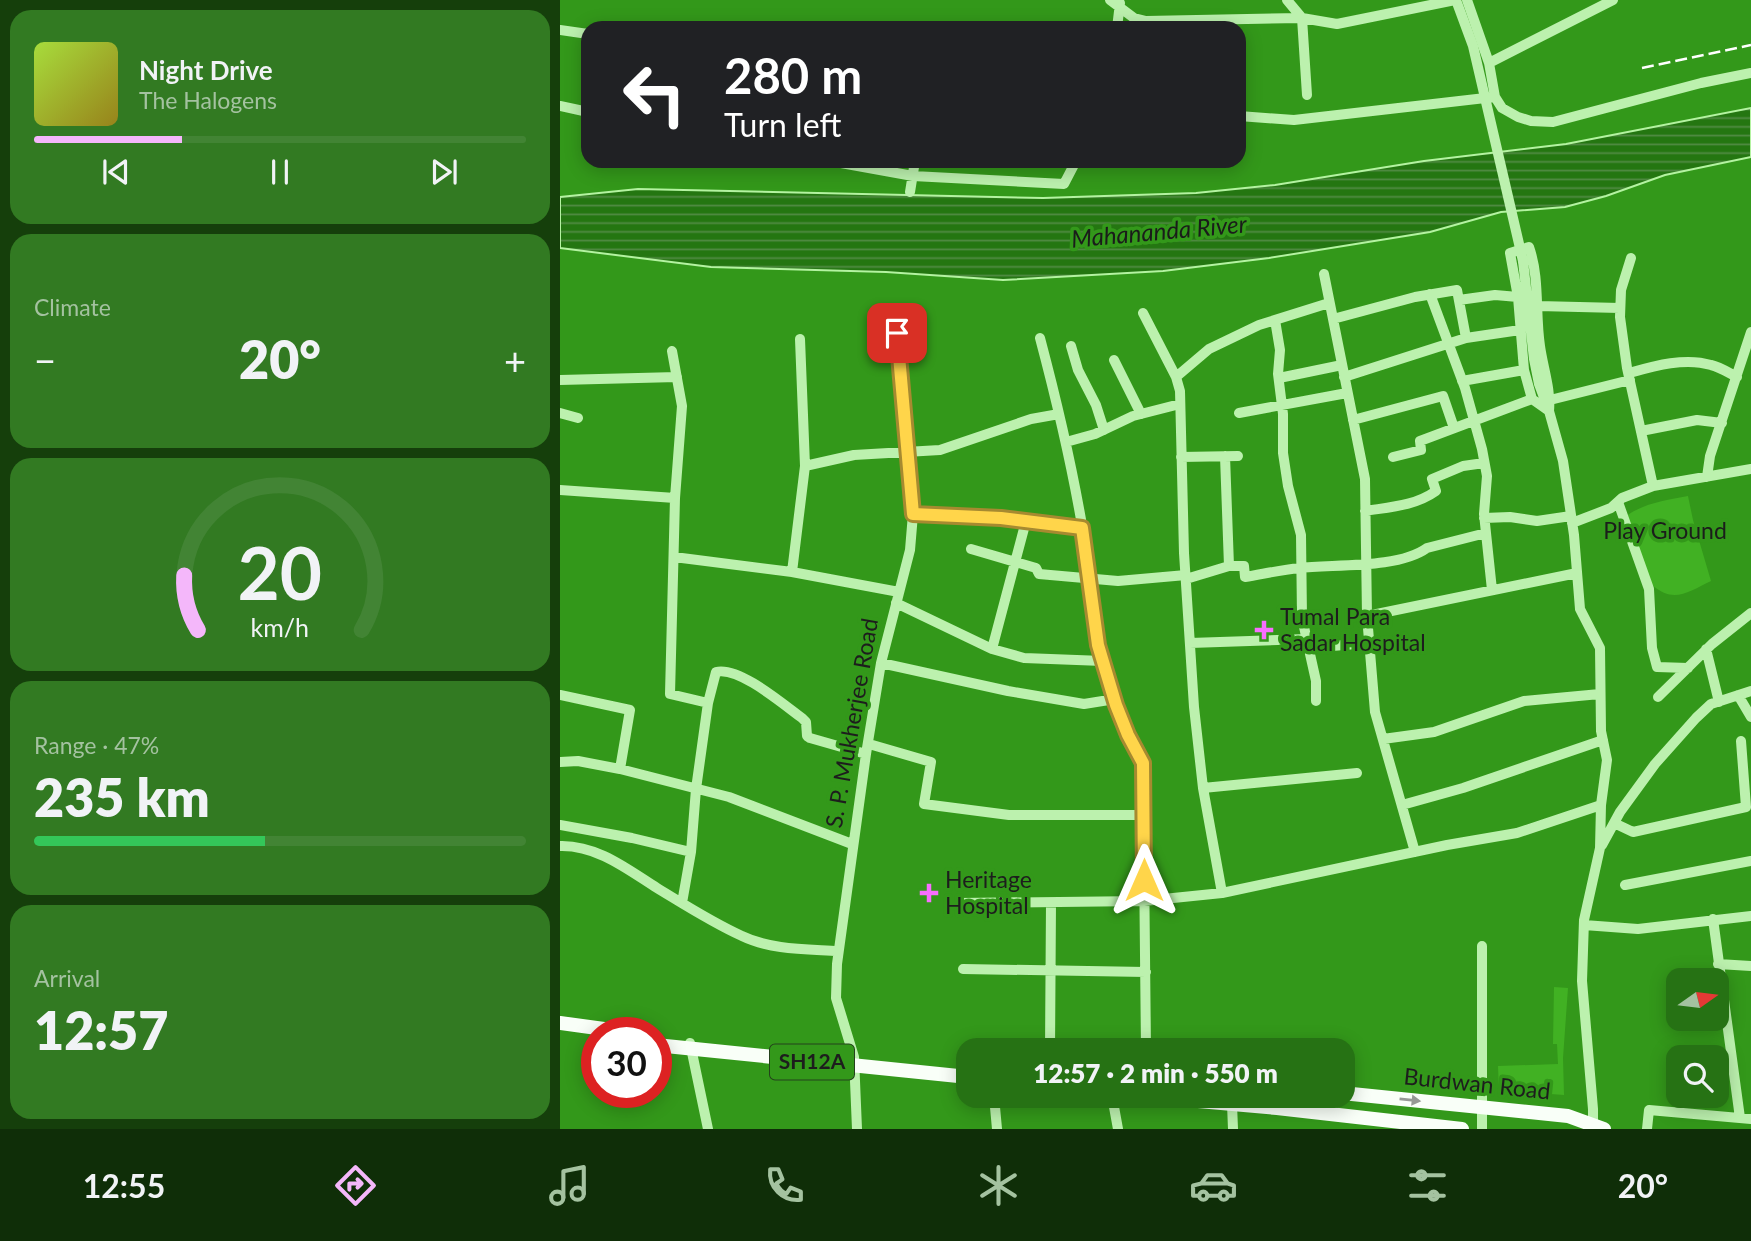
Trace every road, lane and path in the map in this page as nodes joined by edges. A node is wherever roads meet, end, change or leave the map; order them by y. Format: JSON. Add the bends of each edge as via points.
{"nodes":[{"id":1,"x":1110,"y":0,"type":"edge"},
{"id":2,"x":1287,"y":0,"type":"edge"},
{"id":3,"x":1455,"y":0,"type":"edge"},
{"id":4,"x":1467,"y":0,"type":"edge"},
{"id":5,"x":1613,"y":0,"type":"edge"},
{"id":6,"x":1120,"y":4,"type":"edge"},
{"id":7,"x":1302,"y":18,"type":"junction"},
{"id":8,"x":560,"y":30,"type":"edge"},
{"id":9,"x":581,"y":33,"type":"edge"},
{"id":10,"x":1489,"y":64,"type":"junction"},
{"id":11,"x":1751,"y":73,"type":"edge"},
{"id":12,"x":1307,"y":95,"type":"dead end"},
{"id":13,"x":1494,"y":97,"type":"junction"},
{"id":14,"x":560,"y":106,"type":"edge"},
{"id":15,"x":581,"y":110,"type":"edge"},
{"id":16,"x":1246,"y":117,"type":"edge"},
{"id":17,"x":869,"y":168,"type":"edge"},
{"id":18,"x":914,"y":168,"type":"edge"},
{"id":19,"x":1072,"y":168,"type":"edge"},
{"id":20,"x":913,"y":176,"type":"junction"},
{"id":21,"x":910,"y":192,"type":"dead end"},
{"id":22,"x":1631,"y":258,"type":"dead end"},
{"id":23,"x":1324,"y":274,"type":"dead end"},
{"id":24,"x":1430,"y":294,"type":"junction"},
{"id":25,"x":1518,"y":297,"type":"junction"},
{"id":26,"x":1459,"y":300,"type":"junction"},
{"id":27,"x":1329,"y":303,"type":"junction"},
{"id":28,"x":1538,"y":306,"type":"junction"},
{"id":29,"x":1620,"y":308,"type":"junction"},
{"id":30,"x":1143,"y":313,"type":"dead end"},
{"id":31,"x":1332,"y":319,"type":"junction"},
{"id":32,"x":1275,"y":320,"type":"junction"},
{"id":33,"x":896,"y":324,"type":"dead end"},
{"id":34,"x":1520,"y":330,"type":"junction"},
{"id":35,"x":1751,"y":332,"type":"edge"},
{"id":36,"x":1040,"y":338,"type":"dead end"},
{"id":37,"x":1466,"y":338,"type":"junction"},
{"id":38,"x":800,"y":339,"type":"dead end"},
{"id":39,"x":1450,"y":343,"type":"junction"},
{"id":40,"x":1071,"y":346,"type":"dead end"},
{"id":41,"x":672,"y":351,"type":"dead end"},
{"id":42,"x":1114,"y":360,"type":"dead end"},
{"id":43,"x":1524,"y":370,"type":"junction"},
{"id":44,"x":1343,"y":371,"type":"junction"},
{"id":45,"x":677,"y":377,"type":"junction"},
{"id":46,"x":1176,"y":377,"type":"junction"},
{"id":47,"x":1629,"y":377,"type":"junction"},
{"id":48,"x":1737,"y":377,"type":"junction"},
{"id":49,"x":1279,"y":378,"type":"junction"},
{"id":50,"x":560,"y":380,"type":"edge"},
{"id":51,"x":1462,"y":380,"type":"junction"},
{"id":52,"x":1348,"y":393,"type":"junction"},
{"id":53,"x":1532,"y":399,"type":"junction"},
{"id":54,"x":1180,"y":404,"type":"junction"},
{"id":55,"x":1550,"y":406,"type":"junction"},
{"id":56,"x":1282,"y":407,"type":"junction"},
{"id":57,"x":560,"y":413,"type":"edge"},
{"id":58,"x":1059,"y":414,"type":"junction"},
{"id":59,"x":1141,"y":414,"type":"junction"},
{"id":60,"x":1239,"y":414,"type":"dead end"},
{"id":61,"x":578,"y":418,"type":"dead end"},
{"id":62,"x":1353,"y":420,"type":"junction"},
{"id":63,"x":1474,"y":421,"type":"junction"},
{"id":64,"x":1722,"y":423,"type":"junction"},
{"id":65,"x":1454,"y":428,"type":"junction"},
{"id":66,"x":1104,"y":430,"type":"junction"},
{"id":67,"x":1641,"y":431,"type":"junction"},
{"id":68,"x":1066,"y":442,"type":"junction"},
{"id":69,"x":909,"y":452,"type":"junction"},
{"id":70,"x":1225,"y":456,"type":"junction"},
{"id":71,"x":1238,"y":456,"type":"dead end"},
{"id":72,"x":1181,"y":457,"type":"junction"},
{"id":73,"x":1393,"y":457,"type":"dead end"},
{"id":74,"x":1484,"y":463,"type":"junction"},
{"id":75,"x":805,"y":466,"type":"junction"},
{"id":76,"x":1751,"y":469,"type":"edge"},
{"id":77,"x":1707,"y":477,"type":"junction"},
{"id":78,"x":1653,"y":486,"type":"junction"},
{"id":79,"x":560,"y":490,"type":"edge"},
{"id":80,"x":675,"y":498,"type":"junction"},
{"id":81,"x":1618,"y":502,"type":"junction"},
{"id":82,"x":1365,"y":511,"type":"junction"},
{"id":83,"x":913,"y":514,"type":"junction"},
{"id":84,"x":1484,"y":518,"type":"junction"},
{"id":85,"x":1572,"y":519,"type":"junction"},
{"id":86,"x":1026,"y":521,"type":"junction"},
{"id":87,"x":1082,"y":528,"type":"junction"},
{"id":88,"x":1486,"y":534,"type":"junction"},
{"id":89,"x":971,"y":549,"type":"dead end"},
{"id":90,"x":674,"y":557,"type":"junction"},
{"id":91,"x":1015,"y":563,"type":"junction"},
{"id":92,"x":1366,"y":565,"type":"junction"},
{"id":93,"x":1229,"y":566,"type":"junction"},
{"id":94,"x":1300,"y":568,"type":"junction"},
{"id":95,"x":792,"y":572,"type":"junction"},
{"id":96,"x":1577,"y":573,"type":"junction"},
{"id":97,"x":1186,"y":577,"type":"junction"},
{"id":98,"x":1090,"y":579,"type":"junction"},
{"id":99,"x":1492,"y":590,"type":"junction"},
{"id":100,"x":897,"y":597,"type":"junction"},
{"id":101,"x":1751,"y":613,"type":"edge"},
{"id":102,"x":1367,"y":616,"type":"junction"},
{"id":103,"x":1307,"y":639,"type":"junction"},
{"id":104,"x":1190,"y":643,"type":"junction"},
{"id":105,"x":1370,"y":643,"type":"junction"},
{"id":106,"x":992,"y":649,"type":"junction"},
{"id":107,"x":1706,"y":649,"type":"junction"},
{"id":108,"x":1103,"y":661,"type":"junction"},
{"id":109,"x":881,"y":663,"type":"junction"},
{"id":110,"x":1688,"y":668,"type":"junction"},
{"id":111,"x":1751,"y":691,"type":"edge"},
{"id":112,"x":1600,"y":694,"type":"junction"},
{"id":113,"x":560,"y":695,"type":"edge"},
{"id":114,"x":1738,"y":695,"type":"junction"},
{"id":115,"x":1658,"y":697,"type":"dead end"},
{"id":116,"x":1115,"y":699,"type":"junction"},
{"id":117,"x":1316,"y":701,"type":"dead end"},
{"id":118,"x":1718,"y":702,"type":"junction"},
{"id":119,"x":708,"y":704,"type":"junction"},
{"id":120,"x":1751,"y":717,"type":"edge"},
{"id":121,"x":1383,"y":739,"type":"junction"},
{"id":122,"x":1603,"y":740,"type":"junction"},
{"id":123,"x":1741,"y":741,"type":"dead end"},
{"id":124,"x":867,"y":749,"type":"junction"},
{"id":125,"x":560,"y":762,"type":"edge"},
{"id":126,"x":620,"y":769,"type":"junction"},
{"id":127,"x":1357,"y":773,"type":"dead end"},
{"id":128,"x":1203,"y":788,"type":"junction"},
{"id":129,"x":696,"y":789,"type":"junction"},
{"id":130,"x":1402,"y":805,"type":"junction"},
{"id":131,"x":1601,"y":805,"type":"junction"},
{"id":132,"x":1144,"y":815,"type":"junction"},
{"id":133,"x":1614,"y":823,"type":"junction"},
{"id":134,"x":560,"y":825,"type":"edge"},
{"id":135,"x":852,"y":844,"type":"junction"},
{"id":136,"x":560,"y":846,"type":"edge"},
{"id":137,"x":1600,"y":848,"type":"junction"},
{"id":138,"x":691,"y":852,"type":"junction"},
{"id":139,"x":1415,"y":852,"type":"junction"},
{"id":140,"x":1751,"y":860,"type":"edge"},
{"id":141,"x":1625,"y":885,"type":"dead end"},
{"id":142,"x":1222,"y":893,"type":"junction"},
{"id":143,"x":1144,"y":901,"type":"junction"},
{"id":144,"x":682,"y":903,"type":"junction"},
{"id":145,"x":960,"y":903,"type":"dead end"},
{"id":146,"x":1051,"y":903,"type":"junction"},
{"id":147,"x":1751,"y":916,"type":"edge"},
{"id":148,"x":1713,"y":919,"type":"junction"},
{"id":149,"x":1584,"y":925,"type":"junction"},
{"id":150,"x":1482,"y":946,"type":"dead end"},
{"id":151,"x":838,"y":951,"type":"junction"},
{"id":152,"x":1718,"y":964,"type":"junction"},
{"id":153,"x":1751,"y":966,"type":"edge"},
{"id":154,"x":963,"y":969,"type":"dead end"},
{"id":155,"x":1050,"y":971,"type":"junction"},
{"id":156,"x":1146,"y":972,"type":"junction"},
{"id":157,"x":560,"y":1023,"type":"edge"},
{"id":158,"x":581,"y":1026,"type":"edge"},
{"id":159,"x":560,"y":1032,"type":"edge"},
{"id":160,"x":581,"y":1035,"type":"edge"},
{"id":161,"x":1050,"y":1038,"type":"edge"},
{"id":162,"x":1146,"y":1038,"type":"edge"},
{"id":163,"x":672,"y":1041,"type":"edge"},
{"id":164,"x":672,"y":1045,"type":"edge"},
{"id":165,"x":691,"y":1045,"type":"junction"},
{"id":166,"x":855,"y":1061,"type":"junction"},
{"id":167,"x":956,"y":1068,"type":"edge"},
{"id":168,"x":956,"y":1075,"type":"edge"},
{"id":169,"x":1355,"y":1094,"type":"edge"},
{"id":170,"x":1482,"y":1107,"type":"junction"},
{"id":171,"x":995,"y":1108,"type":"edge"},
{"id":172,"x":1114,"y":1108,"type":"edge"},
{"id":173,"x":1232,"y":1108,"type":"edge"},
{"id":174,"x":1259,"y":1108,"type":"edge"},
{"id":175,"x":1745,"y":1119,"type":"edge"},
{"id":176,"x":1358,"y":1123,"type":"edge"},
{"id":177,"x":1592,"y":1123,"type":"edge"},
{"id":178,"x":1442,"y":1128,"type":"edge"},
{"id":179,"x":708,"y":1129,"type":"edge"},
{"id":180,"x":857,"y":1129,"type":"edge"},
{"id":181,"x":997,"y":1129,"type":"edge"},
{"id":182,"x":1118,"y":1129,"type":"edge"},
{"id":183,"x":1233,"y":1129,"type":"edge"},
{"id":184,"x":1462,"y":1129,"type":"edge"},
{"id":185,"x":1482,"y":1129,"type":"edge"},
{"id":186,"x":1647,"y":1129,"type":"edge"}],
"edges":[{"from":1,"to":6,"type":"street"},
{"from":2,"to":7,"type":"street"},
{"from":3,"to":7,"type":"street","via":[[1337,24]]},
{"from":3,"to":55,"type":"street","bridge":true,"via":[[1473,46],[1522,261],[1539,384]]},
{"from":4,"to":10,"type":"street"},
{"from":5,"to":10,"type":"street"},
{"from":6,"to":7,"type":"street","via":[[1134,18],[1146,21]]},
{"from":7,"to":12,"type":"street"},
{"from":8,"to":9,"type":"street"},
{"from":10,"to":13,"type":"street"},
{"from":11,"to":13,"type":"street","via":[[1553,122],[1518,117]]},
{"from":13,"to":16,"type":"street","via":[[1294,121]]},
{"from":14,"to":15,"type":"street"},
{"from":17,"to":20,"type":"street"},
{"from":18,"to":20,"type":"street"},
{"from":19,"to":20,"type":"street","via":[[1064,184]]},
{"from":20,"to":21,"type":"street"},
{"from":22,"to":29,"type":"street"},
{"from":23,"to":27,"type":"street"},
{"from":24,"to":26,"type":"street","via":[[1457,290]]},
{"from":24,"to":31,"type":"street"},
{"from":24,"to":39,"type":"street"},
{"from":25,"to":26,"type":"street"},
{"from":25,"to":28,"type":"street","via":[[1510,253],[1529,247]]},
{"from":25,"to":34,"type":"street"},
{"from":26,"to":37,"type":"street"},
{"from":27,"to":31,"type":"street"},
{"from":27,"to":32,"type":"street"},
{"from":28,"to":29,"type":"street"},
{"from":28,"to":55,"type":"street"},
{"from":29,"to":47,"type":"street"},
{"from":30,"to":46,"type":"street"},
{"from":31,"to":44,"type":"street"},
{"from":32,"to":46,"type":"street","via":[[1209,349]]},
{"from":32,"to":49,"type":"street"},
{"from":33,"to":69,"type":"street","name":"S. P. Mukherjee Road"},
{"from":34,"to":37,"type":"street"},
{"from":34,"to":43,"type":"street"},
{"from":35,"to":48,"type":"street"},
{"from":36,"to":58,"type":"street"},
{"from":37,"to":39,"type":"street"},
{"from":38,"to":75,"type":"street"},
{"from":39,"to":44,"type":"street"},
{"from":39,"to":51,"type":"street"},
{"from":40,"to":66,"type":"street"},
{"from":41,"to":45,"type":"street"},
{"from":42,"to":59,"type":"street"},
{"from":43,"to":51,"type":"street"},
{"from":43,"to":53,"type":"street"},
{"from":44,"to":49,"type":"street"},
{"from":44,"to":52,"type":"street"},
{"from":45,"to":50,"type":"street"},
{"from":45,"to":80,"type":"street","via":[[682,406]]},
{"from":46,"to":54,"type":"street"},
{"from":47,"to":48,"type":"street","via":[[1654,366],[1682,363],[1711,365]]},
{"from":47,"to":55,"type":"street"},
{"from":47,"to":67,"type":"street"},
{"from":48,"to":64,"type":"street"},
{"from":49,"to":56,"type":"street"},
{"from":51,"to":63,"type":"street"},
{"from":52,"to":56,"type":"street"},
{"from":52,"to":62,"type":"street"},
{"from":53,"to":55,"type":"street"},
{"from":53,"to":63,"type":"street"},
{"from":54,"to":59,"type":"street"},
{"from":54,"to":72,"type":"street"},
{"from":55,"to":85,"type":"street"},
{"from":56,"to":60,"type":"street"},
{"from":56,"to":94,"type":"street","via":[[1287,486],[1301,536]]},
{"from":57,"to":61,"type":"street"},
{"from":58,"to":68,"type":"street"},
{"from":58,"to":69,"type":"street","via":[[940,450]]},
{"from":59,"to":66,"type":"street"},
{"from":62,"to":65,"type":"street","via":[[1443,396]]},
{"from":62,"to":82,"type":"street","via":[[1365,479]]},
{"from":63,"to":65,"type":"street"},
{"from":63,"to":74,"type":"street"},
{"from":64,"to":67,"type":"street","via":[[1697,420]]},
{"from":64,"to":77,"type":"street"},
{"from":65,"to":73,"type":"street","via":[[1420,441],[1421,450]]},
{"from":66,"to":68,"type":"street"},
{"from":67,"to":78,"type":"street"},
{"from":68,"to":87,"type":"street"},
{"from":69,"to":75,"type":"street","via":[[855,455]]},
{"from":69,"to":83,"type":"street","name":"S. P. Mukherjee Road"},
{"from":70,"to":71,"type":"street"},
{"from":70,"to":72,"type":"street"},
{"from":70,"to":93,"type":"street"},
{"from":72,"to":97,"type":"street"},
{"from":74,"to":82,"type":"street","via":[[1432,479],[1436,491],[1424,499]]},
{"from":74,"to":84,"type":"street"},
{"from":75,"to":95,"type":"street"},
{"from":76,"to":77,"type":"street"},
{"from":77,"to":78,"type":"street"},
{"from":78,"to":81,"type":"street"},
{"from":79,"to":80,"type":"street"},
{"from":80,"to":90,"type":"street"},
{"from":81,"to":85,"type":"street"},
{"from":81,"to":110,"type":"street","via":[[1649,589],[1657,667]]},
{"from":82,"to":92,"type":"street"},
{"from":83,"to":86,"type":"street"},
{"from":83,"to":100,"type":"street","name":"S. P. Mukherjee Road","via":[[910,550]]},
{"from":84,"to":85,"type":"street"},
{"from":84,"to":88,"type":"street"},
{"from":85,"to":96,"type":"street"},
{"from":86,"to":87,"type":"street"},
{"from":86,"to":91,"type":"street"},
{"from":87,"to":98,"type":"street"},
{"from":88,"to":92,"type":"street"},
{"from":88,"to":99,"type":"street"},
{"from":89,"to":91,"type":"street"},
{"from":90,"to":95,"type":"street"},
{"from":90,"to":119,"type":"street","via":[[670,694]]},
{"from":91,"to":98,"type":"street","via":[[1036,568],[1039,574]]},
{"from":91,"to":106,"type":"street"},
{"from":92,"to":94,"type":"street"},
{"from":92,"to":102,"type":"street"},
{"from":93,"to":94,"type":"street","via":[[1244,566],[1245,577]]},
{"from":93,"to":97,"type":"street"},
{"from":94,"to":103,"type":"street"},
{"from":95,"to":100,"type":"street"},
{"from":96,"to":99,"type":"street"},
{"from":96,"to":112,"type":"street","via":[[1580,609],[1600,648]]},
{"from":97,"to":98,"type":"street"},
{"from":97,"to":104,"type":"street"},
{"from":98,"to":108,"type":"street"},
{"from":99,"to":102,"type":"street"},
{"from":100,"to":106,"type":"street"},
{"from":100,"to":109,"type":"street","name":"S. P. Mukherjee Road"},
{"from":101,"to":107,"type":"street"},
{"from":102,"to":105,"type":"street"},
{"from":103,"to":104,"type":"street"},
{"from":103,"to":105,"type":"street","via":[[1332,646]]},
{"from":103,"to":117,"type":"street"},
{"from":104,"to":128,"type":"street"},
{"from":105,"to":121,"type":"street","via":[[1375,712]]},
{"from":106,"to":108,"type":"street","via":[[1024,658]]},
{"from":107,"to":110,"type":"street"},
{"from":107,"to":118,"type":"street"},
{"from":108,"to":116,"type":"street"},
{"from":109,"to":116,"type":"street","via":[[1084,705]]},
{"from":109,"to":124,"type":"street","name":"S. P. Mukherjee Road"},
{"from":110,"to":115,"type":"street"},
{"from":111,"to":114,"type":"street"},
{"from":112,"to":121,"type":"street","via":[[1524,701],[1434,732]]},
{"from":112,"to":122,"type":"street"},
{"from":113,"to":126,"type":"street","via":[[630,710]]},
{"from":114,"to":118,"type":"street"},
{"from":114,"to":120,"type":"street"},
{"from":116,"to":132,"type":"street","via":[[1143,763]]},
{"from":118,"to":133,"type":"street","via":[[1696,718],[1655,764]]},
{"from":119,"to":124,"type":"street","via":[[716,672],[738,675],[803,718],[810,738]]},
{"from":119,"to":129,"type":"street"},
{"from":121,"to":130,"type":"street"},
{"from":122,"to":130,"type":"street"},
{"from":122,"to":131,"type":"street","via":[[1607,760]]},
{"from":123,"to":133,"type":"street","via":[[1746,807],[1633,832]]},
{"from":124,"to":132,"type":"street","via":[[931,762],[924,804],[1009,814]]},
{"from":124,"to":135,"type":"street","name":"S. P. Mukherjee Road"},
{"from":125,"to":126,"type":"street"},
{"from":126,"to":129,"type":"street"},
{"from":127,"to":128,"type":"street"},
{"from":128,"to":142,"type":"street"},
{"from":129,"to":135,"type":"street"},
{"from":129,"to":138,"type":"street"},
{"from":130,"to":139,"type":"street"},
{"from":131,"to":137,"type":"street"},
{"from":131,"to":139,"type":"street","via":[[1517,833]]},
{"from":132,"to":143,"type":"street"},
{"from":133,"to":137,"type":"street"},
{"from":134,"to":138,"type":"street"},
{"from":135,"to":151,"type":"street","name":"S. P. Mukherjee Road"},
{"from":136,"to":144,"type":"street","via":[[578,846],[606,856]]},
{"from":137,"to":149,"type":"street"},
{"from":138,"to":144,"type":"street"},
{"from":139,"to":142,"type":"street"},
{"from":140,"to":141,"type":"street"},
{"from":142,"to":143,"type":"street"},
{"from":143,"to":146,"type":"street"},
{"from":143,"to":156,"type":"street"},
{"from":144,"to":151,"type":"street","via":[[744,937],[787,947]]},
{"from":145,"to":146,"type":"street"},
{"from":146,"to":155,"type":"street"},
{"from":147,"to":148,"type":"street"},
{"from":148,"to":149,"type":"street","via":[[1638,929]]},
{"from":148,"to":152,"type":"street"},
{"from":149,"to":177,"type":"street","via":[[1582,981]]},
{"from":150,"to":170,"type":"street"},
{"from":151,"to":166,"type":"street","name":"S. P. Mukherjee Road","via":[[836,998]]},
{"from":152,"to":153,"type":"street"},
{"from":152,"to":175,"type":"street"},
{"from":154,"to":155,"type":"street"},
{"from":155,"to":156,"type":"street"},
{"from":155,"to":161,"type":"street"},
{"from":156,"to":162,"type":"street"},
{"from":157,"to":158,"type":"main road"},
{"from":159,"to":160,"type":"main road"},
{"from":163,"to":165,"type":"main road","number":"SH12A"},
{"from":164,"to":165,"type":"main road","number":"SH12A"},
{"from":165,"to":166,"type":"main road","number":"SH12A"},
{"from":165,"to":179,"type":"street"},
{"from":166,"to":167,"type":"main road","number":"SH12A"},
{"from":166,"to":168,"type":"main road","number":"SH12A"},
{"from":166,"to":180,"type":"street","name":"S. P. Mukherjee Road"},
{"from":169,"to":170,"type":"main road","name":"Burdwan Road","one_way":true},
{"from":170,"to":177,"type":"main road","name":"Burdwan Road"},
{"from":170,"to":185,"type":"street"},
{"from":171,"to":181,"type":"street"},
{"from":172,"to":182,"type":"street"},
{"from":173,"to":183,"type":"street"},
{"from":174,"to":176,"type":"main road","name":"Burdwan Road"},
{"from":175,"to":186,"type":"street","via":[[1649,1110]]},
{"from":176,"to":178,"type":"main road","name":"Burdwan Road"},
{"from":178,"to":184,"type":"main road","name":"Burdwan Road"}]}
